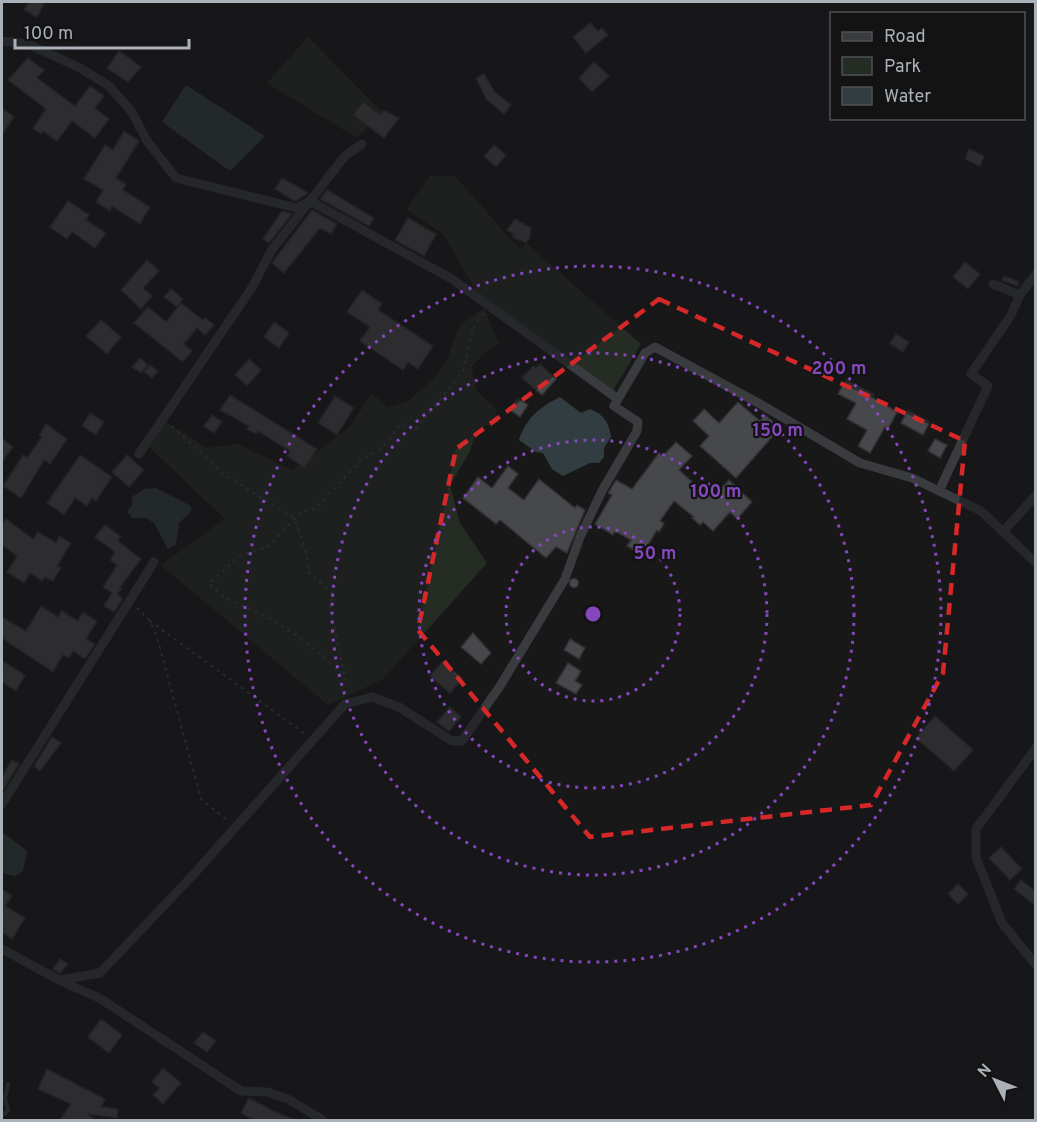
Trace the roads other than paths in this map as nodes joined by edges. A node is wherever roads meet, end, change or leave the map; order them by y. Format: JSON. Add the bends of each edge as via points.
{"nodes":[{"id":1,"x":2,"y":41,"type":"edge"},
{"id":2,"x":362,"y":144,"type":"dead end"},
{"id":3,"x":310,"y":201,"type":"junction"},
{"id":4,"x":1035,"y":274,"type":"edge"},
{"id":5,"x":993,"y":284,"type":"dead end"},
{"id":6,"x":1020,"y":295,"type":"junction"},
{"id":7,"x":618,"y":399,"type":"junction"},
{"id":8,"x":139,"y":454,"type":"dead end"},
{"id":9,"x":939,"y":491,"type":"junction"},
{"id":10,"x":1035,"y":495,"type":"edge"},
{"id":11,"x":1003,"y":532,"type":"junction"},
{"id":12,"x":154,"y":562,"type":"dead end"},
{"id":13,"x":1035,"y":563,"type":"edge"},
{"id":14,"x":1035,"y":748,"type":"edge"},
{"id":15,"x":2,"y":804,"type":"edge"},
{"id":16,"x":2,"y":949,"type":"edge"},
{"id":17,"x":1035,"y":965,"type":"edge"},
{"id":18,"x":59,"y":980,"type":"junction"},
{"id":19,"x":323,"y":1120,"type":"edge"}],
"edges":[{"from":1,"to":3,"type":"street","via":[[28,44],[109,86],[132,112],[147,141],[176,178],[297,208]]},
{"from":2,"to":3,"type":"street","via":[[345,156]]},
{"from":3,"to":7,"type":"street","via":[[452,279]]},
{"from":3,"to":8,"type":"street","via":[[271,251],[253,286]]},
{"from":4,"to":6,"type":"street"},
{"from":5,"to":6,"type":"street"},
{"from":6,"to":9,"type":"street","via":[[971,374],[988,386]]},
{"from":7,"to":9,"type":"street","via":[[645,353],[655,347],[860,463],[912,478]]},
{"from":7,"to":18,"type":"street","via":[[614,406],[638,422],[637,431],[603,489],[565,579],[462,741],[452,741],[399,707],[372,697],[345,704],[100,973]]},
{"from":9,"to":11,"type":"street","via":[[981,512]]},
{"from":10,"to":11,"type":"street"},
{"from":11,"to":13,"type":"street"},
{"from":12,"to":15,"type":"street"},
{"from":14,"to":17,"type":"street","via":[[976,829],[976,857],[1002,923]]},
{"from":16,"to":18,"type":"street"},
{"from":18,"to":19,"type":"street","via":[[101,999],[241,1091],[267,1092],[288,1099]]}]}
